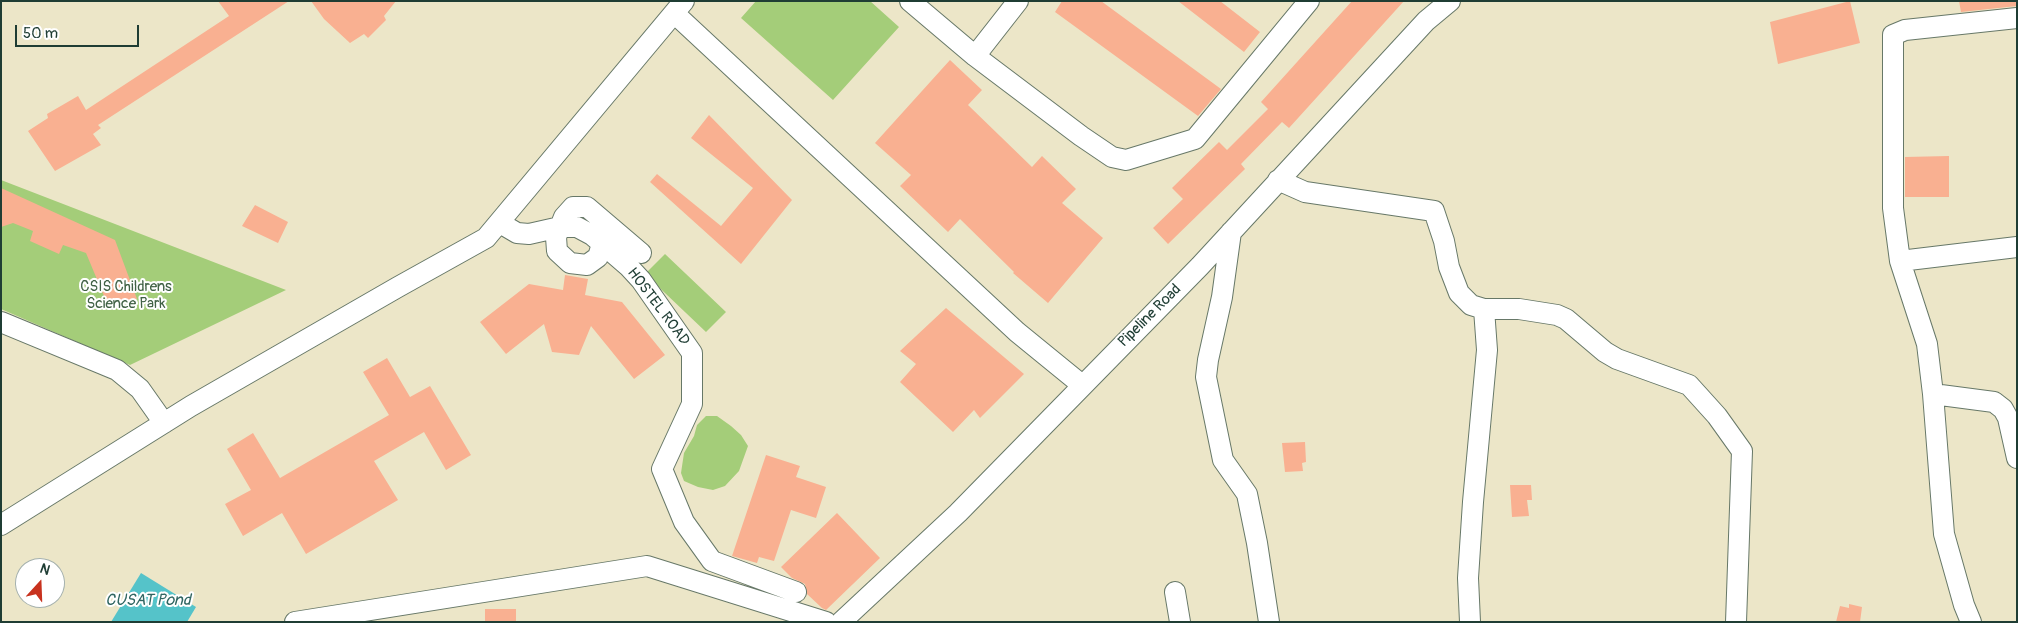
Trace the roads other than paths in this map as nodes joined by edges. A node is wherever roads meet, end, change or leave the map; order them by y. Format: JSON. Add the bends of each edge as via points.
{"nodes":[{"id":1,"x":910,"y":1,"type":"edge"},
{"id":2,"x":1018,"y":1,"type":"edge"},
{"id":3,"x":1310,"y":1,"type":"edge"},
{"id":4,"x":1450,"y":1,"type":"edge"},
{"id":5,"x":679,"y":7,"type":"edge"},
{"id":6,"x":2017,"y":18,"type":"edge"},
{"id":7,"x":975,"y":56,"type":"junction"},
{"id":8,"x":1278,"y":180,"type":"junction"},
{"id":9,"x":500,"y":223,"type":"junction"},
{"id":10,"x":560,"y":227,"type":"junction"},
{"id":11,"x":1231,"y":232,"type":"junction"},
{"id":12,"x":602,"y":244,"type":"junction"},
{"id":13,"x":2017,"y":247,"type":"edge"},
{"id":14,"x":641,"y":253,"type":"dead end"},
{"id":15,"x":1900,"y":261,"type":"junction"},
{"id":16,"x":1493,"y":309,"type":"junction"},
{"id":17,"x":1,"y":322,"type":"edge"},
{"id":18,"x":1082,"y":385,"type":"junction"},
{"id":19,"x":1933,"y":394,"type":"junction"},
{"id":20,"x":164,"y":423,"type":"junction"},
{"id":21,"x":2017,"y":458,"type":"edge"},
{"id":22,"x":1,"y":525,"type":"edge"},
{"id":23,"x":796,"y":592,"type":"dead end"},
{"id":24,"x":1174,"y":592,"type":"dead end"},
{"id":25,"x":295,"y":622,"type":"edge"},
{"id":26,"x":826,"y":622,"type":"edge"},
{"id":27,"x":841,"y":622,"type":"edge"},
{"id":28,"x":1180,"y":622,"type":"edge"},
{"id":29,"x":1269,"y":622,"type":"edge"},
{"id":30,"x":1470,"y":622,"type":"edge"},
{"id":31,"x":1736,"y":622,"type":"edge"},
{"id":32,"x":1971,"y":622,"type":"edge"}],
"edges":[{"from":1,"to":7,"type":"street"},
{"from":2,"to":7,"type":"street"},
{"from":3,"to":7,"type":"street","via":[[1195,139],[1126,160],[1112,157],[1081,136]]},
{"from":4,"to":8,"type":"street","name":"Pipeline Road","via":[[1426,21]]},
{"from":5,"to":9,"type":"street"},
{"from":5,"to":18,"type":"street","via":[[1017,332]]},
{"from":6,"to":15,"type":"street","via":[[1905,30],[1893,35],[1893,208]]},
{"from":8,"to":11,"type":"street","name":"Pipeline Road"},
{"from":8,"to":16,"type":"street","via":[[1305,192],[1434,211],[1459,293],[1471,305]]},
{"from":9,"to":10,"type":"street","name":"HOSTEL ROAD","via":[[517,233],[529,234]]},
{"from":9,"to":20,"type":"street","via":[[486,238]]},
{"from":10,"to":12,"type":"street","name":"HOSTEL ROAD","via":[[577,227]]},
{"from":10,"to":12,"type":"street","via":[[556,237],[557,251],[570,263],[587,265],[598,257]]},
{"from":10,"to":14,"type":"street","via":[[573,207],[587,207]]},
{"from":11,"to":18,"type":"street","name":"Pipeline Road"},
{"from":11,"to":29,"type":"street","via":[[1206,377],[1223,460],[1247,494]]},
{"from":12,"to":23,"type":"street","name":"HOSTEL ROAD","via":[[640,280],[692,353],[692,404],[662,469],[684,522],[712,561]]},
{"from":13,"to":15,"type":"street"},
{"from":15,"to":19,"type":"street","via":[[1927,344]]},
{"from":16,"to":30,"type":"street","via":[[1473,502],[1468,578]]},
{"from":16,"to":31,"type":"street","via":[[1538,312],[1566,319],[1617,359],[1689,385],[1717,416],[1742,451]]},
{"from":17,"to":20,"type":"street","via":[[117,370],[140,389]]},
{"from":18,"to":27,"type":"street","name":"Pipeline Road","via":[[958,513]]},
{"from":19,"to":21,"type":"street","via":[[1994,402],[2003,408]]},
{"from":19,"to":32,"type":"street","via":[[1944,534]]},
{"from":20,"to":22,"type":"street"},
{"from":24,"to":28,"type":"street"},
{"from":25,"to":26,"type":"street","via":[[647,566]]}]}
